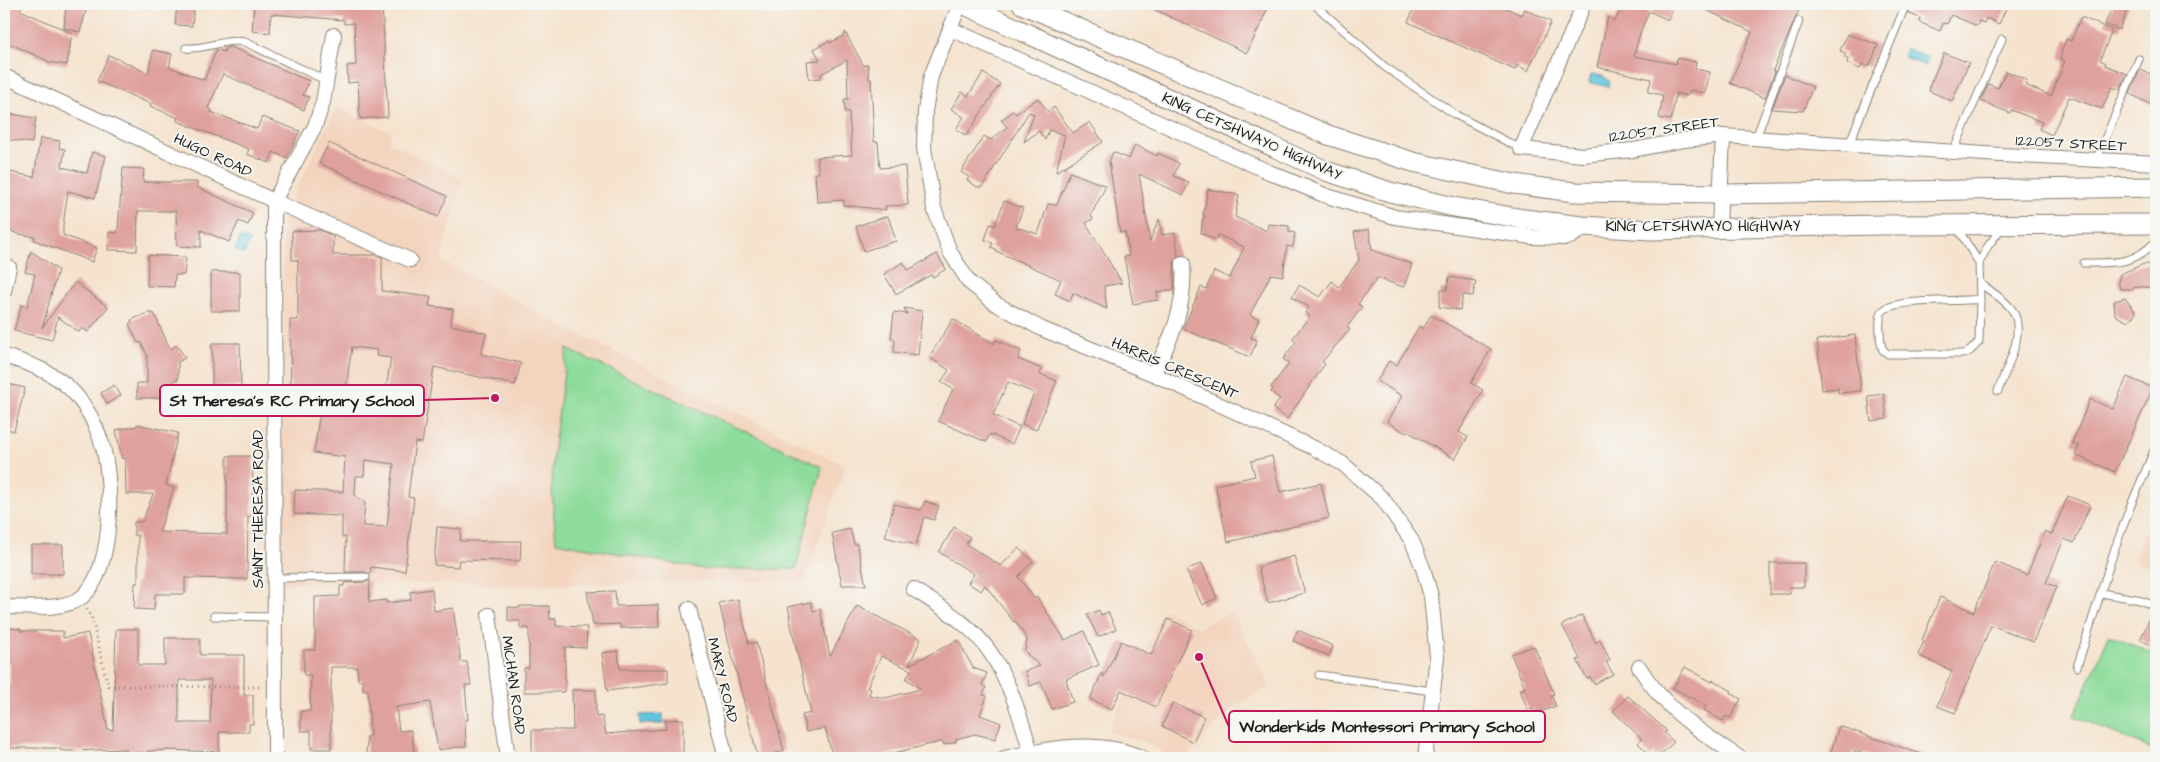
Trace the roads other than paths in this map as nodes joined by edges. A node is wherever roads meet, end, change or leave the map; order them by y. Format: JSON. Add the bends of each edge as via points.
{"nodes":[{"id":1,"x":961,"y":4,"type":"edge"},
{"id":2,"x":1022,"y":4,"type":"edge"},
{"id":3,"x":1314,"y":4,"type":"edge"},
{"id":4,"x":1584,"y":4,"type":"edge"},
{"id":5,"x":1906,"y":4,"type":"edge"},
{"id":6,"x":1799,"y":22,"type":"dead end"},
{"id":7,"x":951,"y":28,"type":"junction"},
{"id":8,"x":334,"y":35,"type":"dead end"},
{"id":9,"x":2002,"y":39,"type":"dead end"},
{"id":10,"x":186,"y":48,"type":"dead end"},
{"id":11,"x":2139,"y":59,"type":"dead end"},
{"id":12,"x":4,"y":76,"type":"edge"},
{"id":13,"x":327,"y":82,"type":"junction"},
{"id":14,"x":1723,"y":136,"type":"junction"},
{"id":15,"x":1756,"y":138,"type":"junction"},
{"id":16,"x":1848,"y":144,"type":"junction"},
{"id":17,"x":1520,"y":150,"type":"junction"},
{"id":18,"x":1953,"y":152,"type":"junction"},
{"id":19,"x":2096,"y":160,"type":"junction"},
{"id":20,"x":2156,"y":163,"type":"edge"},
{"id":21,"x":2156,"y":187,"type":"edge"},
{"id":22,"x":1720,"y":194,"type":"junction"},
{"id":23,"x":274,"y":201,"type":"junction"},
{"id":24,"x":1954,"y":224,"type":"junction"},
{"id":25,"x":2004,"y":224,"type":"junction"},
{"id":26,"x":2156,"y":224,"type":"edge"},
{"id":27,"x":1587,"y":226,"type":"junction"},
{"id":28,"x":1719,"y":228,"type":"junction"},
{"id":29,"x":2156,"y":241,"type":"edge"},
{"id":30,"x":410,"y":260,"type":"dead end"},
{"id":31,"x":1184,"y":263,"type":"dead end"},
{"id":32,"x":1979,"y":263,"type":"junction"},
{"id":33,"x":2084,"y":263,"type":"dead end"},
{"id":34,"x":9,"y":267,"type":"dead end"},
{"id":35,"x":1980,"y":283,"type":"junction"},
{"id":36,"x":4,"y":291,"type":"edge"},
{"id":37,"x":1980,"y":299,"type":"junction"},
{"id":38,"x":4,"y":356,"type":"edge"},
{"id":39,"x":1153,"y":374,"type":"junction"},
{"id":40,"x":1998,"y":391,"type":"dead end"},
{"id":41,"x":2156,"y":446,"type":"edge"},
{"id":42,"x":366,"y":577,"type":"dead end"},
{"id":43,"x":274,"y":578,"type":"junction"},
{"id":44,"x":913,"y":589,"type":"dead end"},
{"id":45,"x":2101,"y":593,"type":"junction"},
{"id":46,"x":2156,"y":606,"type":"edge"},
{"id":47,"x":4,"y":607,"type":"edge"},
{"id":48,"x":689,"y":609,"type":"dead end"},
{"id":49,"x":489,"y":615,"type":"dead end"},
{"id":50,"x":214,"y":616,"type":"dead end"},
{"id":51,"x":275,"y":617,"type":"junction"},
{"id":52,"x":1639,"y":667,"type":"dead end"},
{"id":53,"x":2077,"y":667,"type":"dead end"},
{"id":54,"x":1319,"y":675,"type":"dead end"},
{"id":55,"x":1432,"y":691,"type":"junction"},
{"id":56,"x":1031,"y":752,"type":"junction"},
{"id":57,"x":275,"y":758,"type":"edge"},
{"id":58,"x":508,"y":758,"type":"edge"},
{"id":59,"x":726,"y":758,"type":"edge"},
{"id":60,"x":1004,"y":758,"type":"edge"},
{"id":61,"x":1143,"y":758,"type":"edge"},
{"id":62,"x":1425,"y":758,"type":"edge"},
{"id":63,"x":1429,"y":758,"type":"edge"},
{"id":64,"x":1740,"y":758,"type":"edge"}],
"edges":[{"from":1,"to":7,"type":"street","name":"HARRIS CRESCENT"},
{"from":1,"to":27,"type":"main road","name":"KING CETSHWAYO HIGHWAY","via":[[1326,171],[1390,192],[1454,206]]},
{"from":2,"to":22,"type":"main road","name":"KING CETSHWAYO HIGHWAY","via":[[1328,135],[1413,162],[1514,184],[1574,192]]},
{"from":3,"to":17,"type":"lane","name":"122057 STREET","via":[[1385,68],[1456,115]]},
{"from":4,"to":17,"type":"street"},
{"from":5,"to":16,"type":"lane"},
{"from":6,"to":15,"type":"lane"},
{"from":7,"to":27,"type":"street","via":[[1269,172],[1324,195],[1394,217],[1532,237],[1566,238]]},
{"from":7,"to":39,"type":"street","name":"HARRIS CRESCENT","via":[[931,76],[925,110],[924,148],[934,208],[950,252],[969,282],[996,304],[1042,329]]},
{"from":8,"to":13,"type":"street"},
{"from":9,"to":18,"type":"lane"},
{"from":10,"to":13,"type":"lane","via":[[197,49],[232,40],[245,42]]},
{"from":11,"to":19,"type":"lane"},
{"from":12,"to":23,"type":"street","name":"HUGO ROAD"},
{"from":13,"to":23,"type":"street","via":[[315,126]]},
{"from":14,"to":15,"type":"street","name":"122057 STREET"},
{"from":14,"to":17,"type":"street","name":"122057 STREET","via":[[1583,156]]},
{"from":14,"to":22,"type":"street"},
{"from":15,"to":16,"type":"street","name":"122057 STREET"},
{"from":16,"to":18,"type":"street","name":"122057 STREET"},
{"from":18,"to":19,"type":"street","name":"122057 STREET"},
{"from":19,"to":20,"type":"street","name":"122057 STREET"},
{"from":21,"to":22,"type":"main road","name":"KING CETSHWAYO HIGHWAY"},
{"from":22,"to":28,"type":"street"},
{"from":23,"to":30,"type":"street","name":"HUGO ROAD"},
{"from":23,"to":43,"type":"street","name":"SAINT THERESA ROAD"},
{"from":24,"to":25,"type":"main road","name":"KING CETSHWAYO HIGHWAY"},
{"from":24,"to":28,"type":"main road","name":"KING CETSHWAYO HIGHWAY"},
{"from":24,"to":32,"type":"lane"},
{"from":25,"to":26,"type":"main road","name":"KING CETSHWAYO HIGHWAY"},
{"from":25,"to":32,"type":"lane"},
{"from":27,"to":28,"type":"main road","name":"KING CETSHWAYO HIGHWAY","via":[[1651,230]]},
{"from":29,"to":33,"type":"lane","via":[[2135,258],[2121,262]]},
{"from":31,"to":39,"type":"street","via":[[1181,307],[1166,350]]},
{"from":32,"to":35,"type":"lane"},
{"from":34,"to":36,"type":"street"},
{"from":35,"to":37,"type":"lane"},
{"from":35,"to":40,"type":"lane","via":[[2011,308],[2018,328]]},
{"from":37,"to":37,"type":"lane","via":[[1915,302],[1887,308],[1880,316],[1883,350],[1888,354],[1964,354],[1970,351],[1979,342]]},
{"from":38,"to":47,"type":"street","via":[[36,366],[58,378],[76,395],[100,438],[109,493],[101,565],[93,584],[81,598],[42,607]]},
{"from":39,"to":55,"type":"street","name":"HARRIS CRESCENT","via":[[1322,452],[1343,464],[1383,499],[1412,541],[1431,596],[1437,657]]},
{"from":41,"to":45,"type":"lane","via":[[2130,505]]},
{"from":42,"to":43,"type":"lane"},
{"from":43,"to":51,"type":"street","name":"SAINT THERESA ROAD"},
{"from":44,"to":56,"type":"street","via":[[960,621],[992,654],[1017,708]]},
{"from":45,"to":46,"type":"lane"},
{"from":45,"to":53,"type":"lane"},
{"from":48,"to":59,"type":"street","name":"MARY ROAD"},
{"from":49,"to":58,"type":"street","name":"MICHAN ROAD"},
{"from":50,"to":51,"type":"lane"},
{"from":51,"to":57,"type":"street","name":"SAINT THERESA ROAD"},
{"from":52,"to":64,"type":"street","via":[[1665,703]]},
{"from":54,"to":55,"type":"lane"},
{"from":55,"to":62,"type":"street","name":"HARRIS CRESCENT"},
{"from":56,"to":60,"type":"street"},
{"from":56,"to":61,"type":"street","via":[[1083,746],[1119,750]]},
{"from":62,"to":63,"type":"street"}]}
